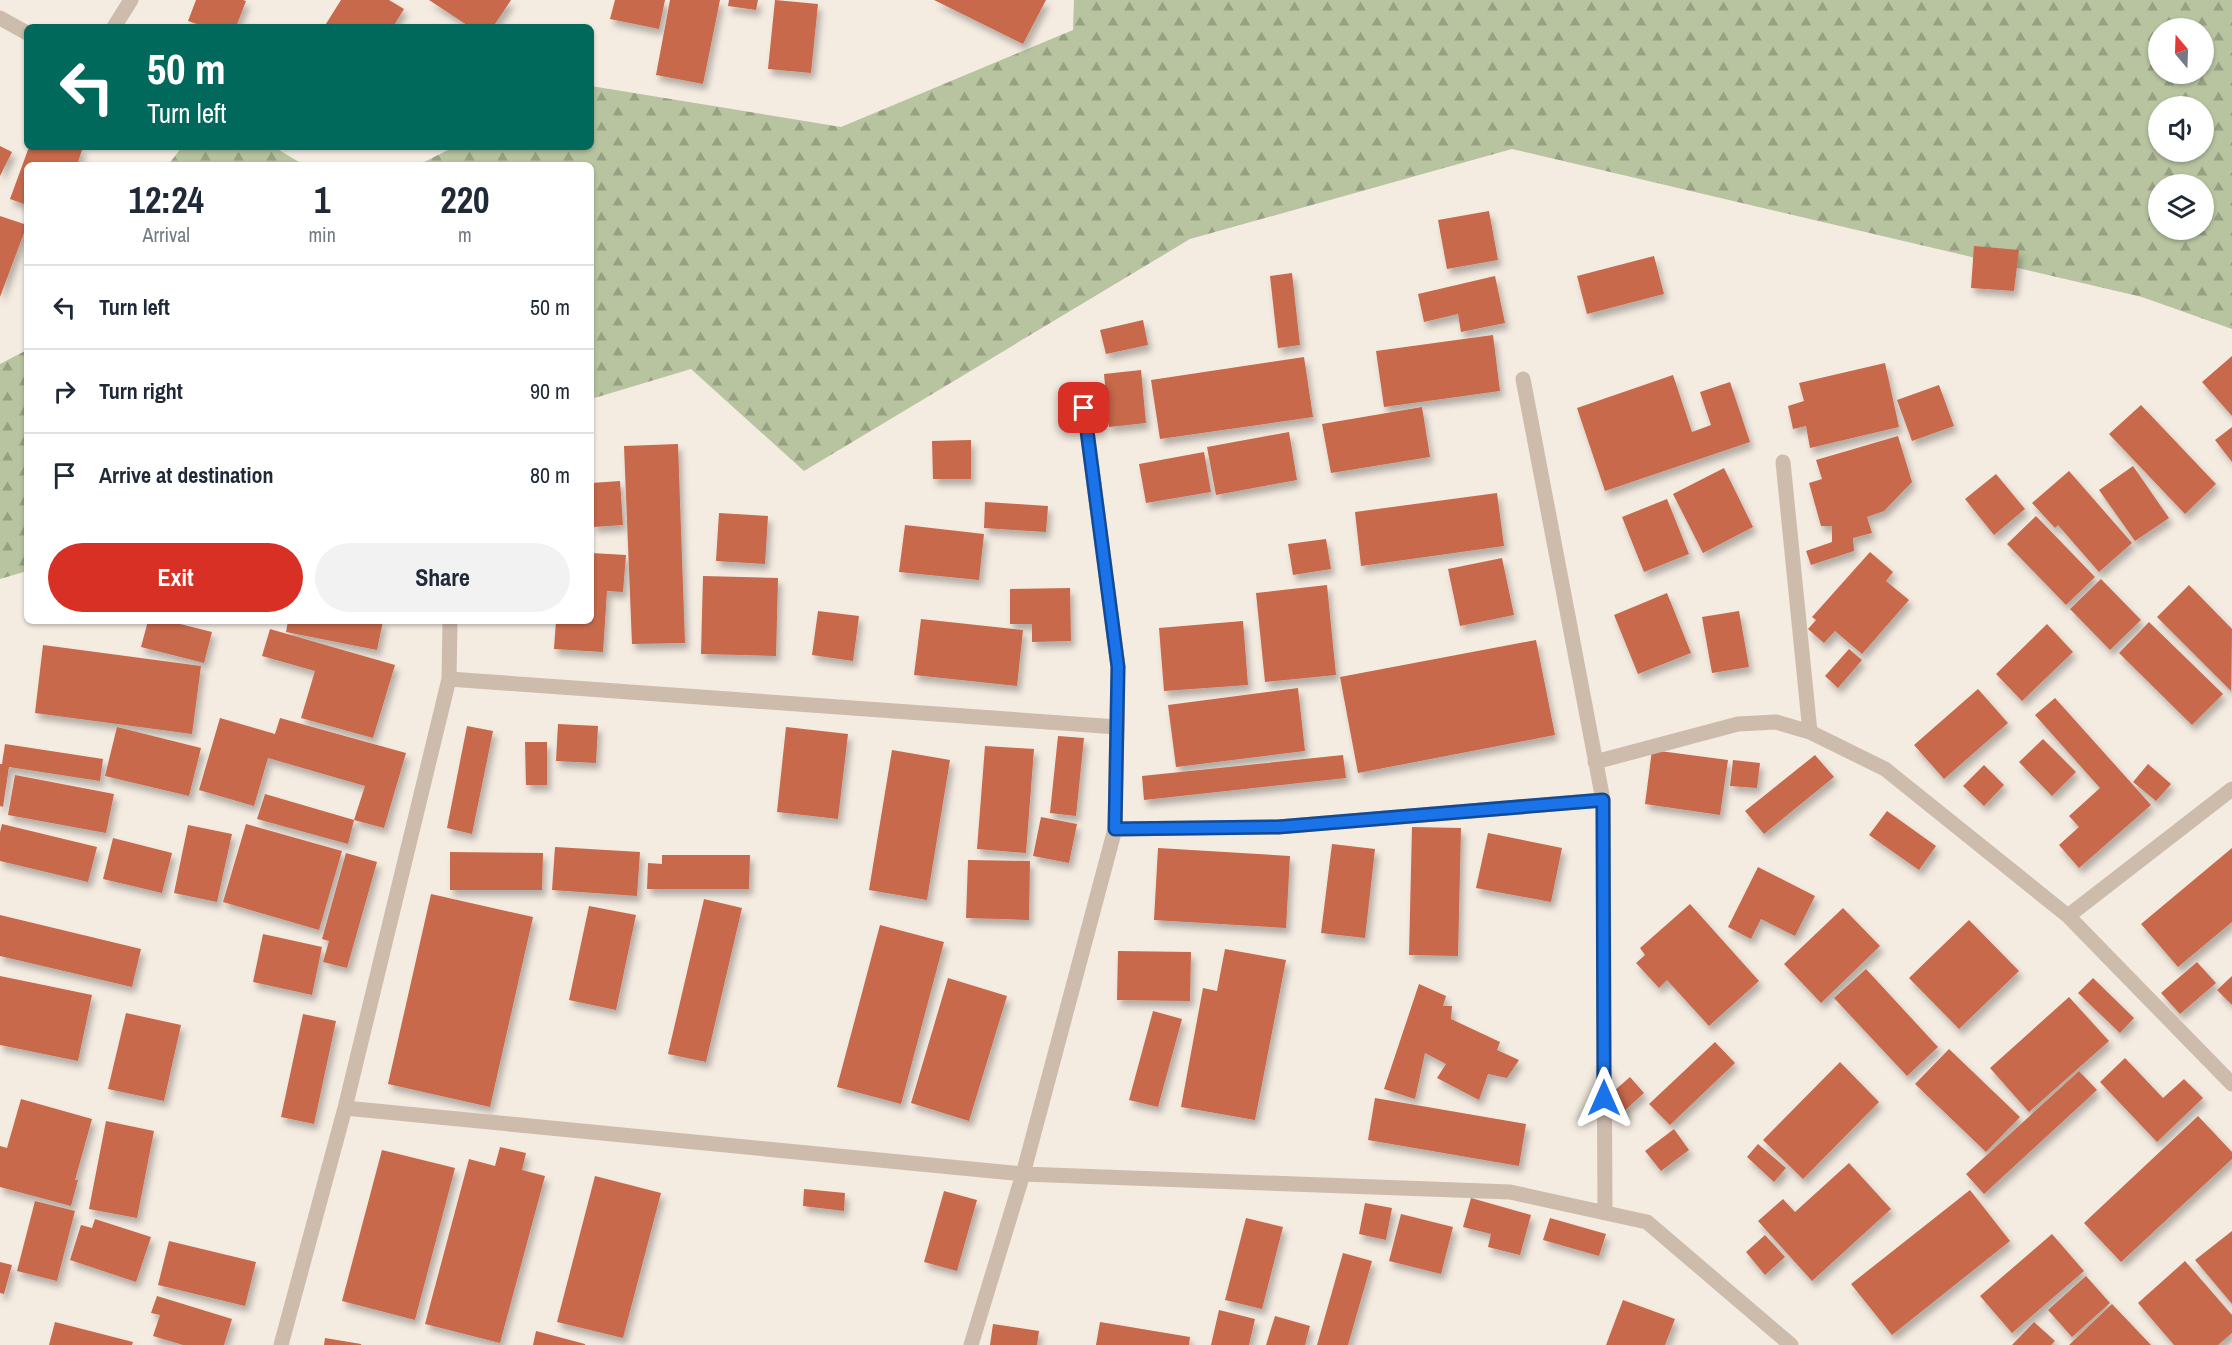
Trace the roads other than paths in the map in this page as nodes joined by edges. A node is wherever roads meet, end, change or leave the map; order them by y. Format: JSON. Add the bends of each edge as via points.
{"nodes":[{"id":1,"x":131,"y":0,"type":"edge"},
{"id":2,"x":0,"y":18,"type":"edge"},
{"id":3,"x":116,"y":24,"type":"edge"},
{"id":4,"x":24,"y":31,"type":"edge"},
{"id":5,"x":1523,"y":379,"type":"dead end"},
{"id":6,"x":1084,"y":408,"type":"dead end"},
{"id":7,"x":1783,"y":462,"type":"dead end"},
{"id":8,"x":450,"y":624,"type":"edge"},
{"id":9,"x":449,"y":679,"type":"junction"},
{"id":10,"x":1118,"y":727,"type":"junction"},
{"id":11,"x":1810,"y":732,"type":"junction"},
{"id":12,"x":1595,"y":762,"type":"junction"},
{"id":13,"x":2232,"y":789,"type":"edge"},
{"id":14,"x":1603,"y":800,"type":"junction"},
{"id":15,"x":1115,"y":829,"type":"junction"},
{"id":16,"x":2068,"y":916,"type":"junction"},
{"id":17,"x":2232,"y":1084,"type":"edge"},
{"id":18,"x":345,"y":1108,"type":"junction"},
{"id":19,"x":1023,"y":1174,"type":"junction"},
{"id":20,"x":1605,"y":1213,"type":"junction"},
{"id":21,"x":281,"y":1345,"type":"edge"},
{"id":22,"x":972,"y":1345,"type":"edge"},
{"id":23,"x":1791,"y":1345,"type":"edge"}],
"edges":[{"from":1,"to":3,"type":"street"},
{"from":2,"to":4,"type":"street"},
{"from":5,"to":12,"type":"street"},
{"from":6,"to":10,"type":"street","via":[[1118,667]]},
{"from":7,"to":11,"type":"street"},
{"from":8,"to":9,"type":"street"},
{"from":9,"to":10,"type":"street"},
{"from":9,"to":18,"type":"street"},
{"from":10,"to":15,"type":"street"},
{"from":11,"to":12,"type":"street","via":[[1776,722],[1738,724]]},
{"from":11,"to":16,"type":"street","via":[[1885,769]]},
{"from":12,"to":14,"type":"street"},
{"from":13,"to":16,"type":"street"},
{"from":14,"to":15,"type":"street","via":[[1278,827]]},
{"from":14,"to":20,"type":"street"},
{"from":15,"to":19,"type":"street"},
{"from":16,"to":17,"type":"street"},
{"from":18,"to":19,"type":"street"},
{"from":18,"to":21,"type":"street"},
{"from":19,"to":20,"type":"street","via":[[1510,1192]]},
{"from":19,"to":22,"type":"street"},
{"from":20,"to":23,"type":"street","via":[[1647,1222]]}]}
